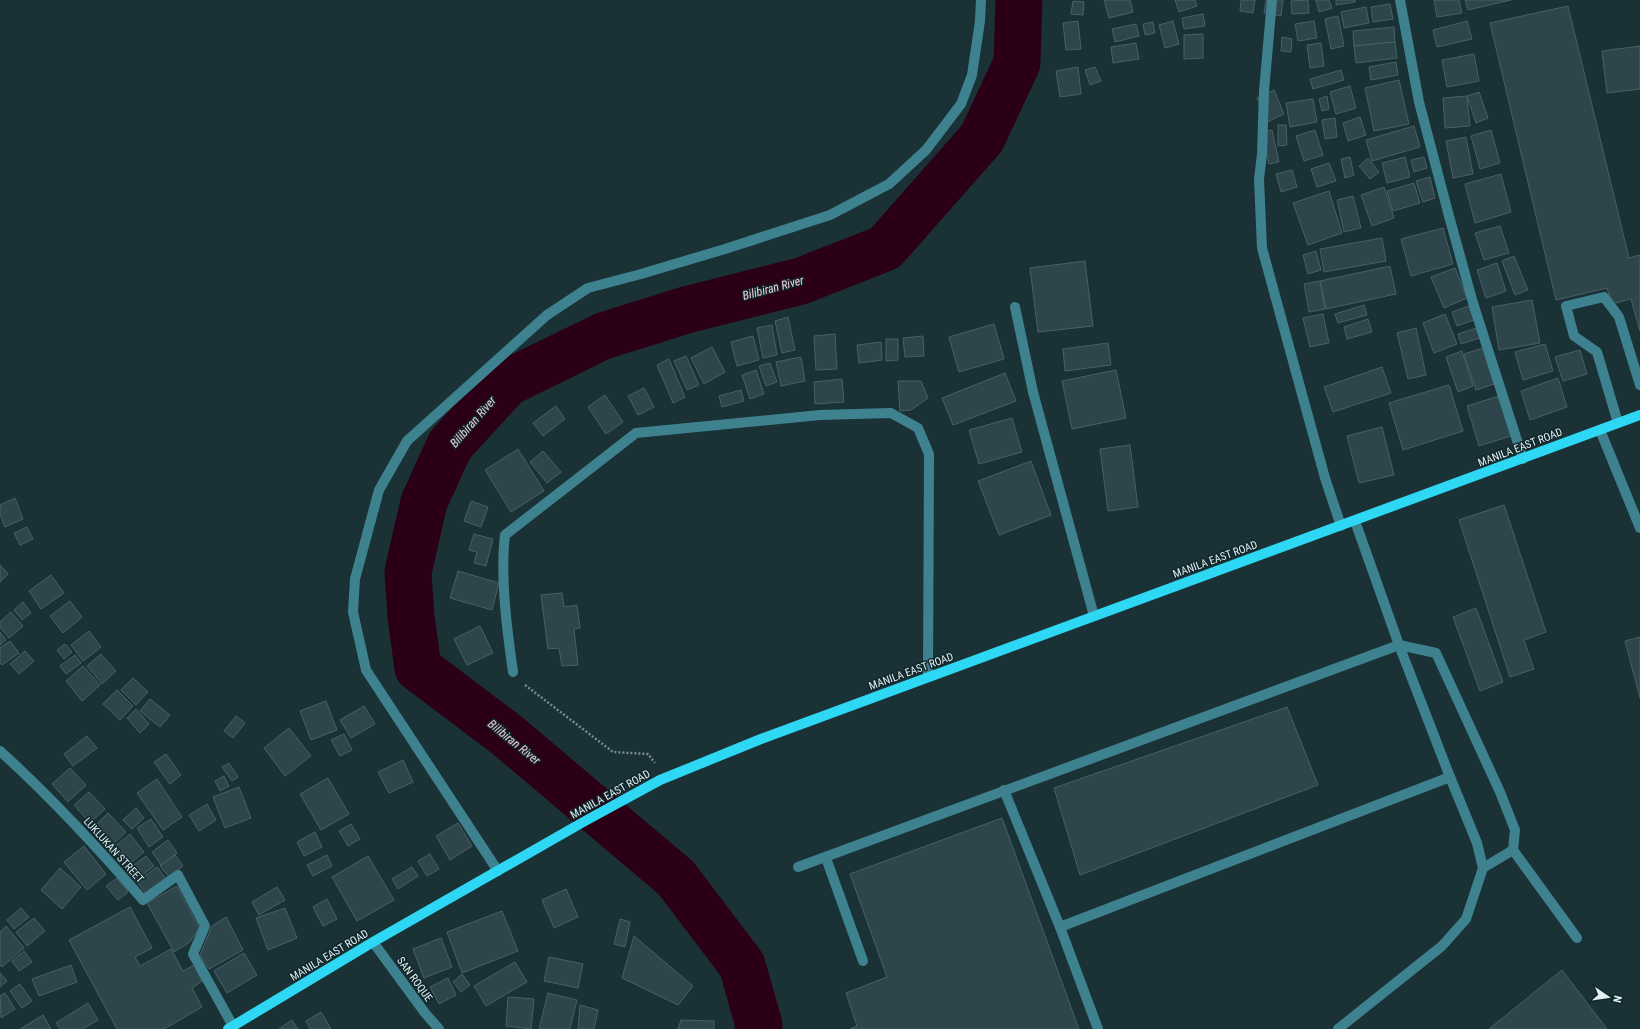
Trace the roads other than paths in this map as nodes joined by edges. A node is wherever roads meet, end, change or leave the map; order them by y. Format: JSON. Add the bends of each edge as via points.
{"nodes":[{"id":1,"x":981,"y":0,"type":"edge"},
{"id":2,"x":1272,"y":0,"type":"edge"},
{"id":3,"x":1400,"y":0,"type":"edge"},
{"id":4,"x":1015,"y":307,"type":"dead end"},
{"id":5,"x":1640,"y":385,"type":"edge"},
{"id":6,"x":1640,"y":415,"type":"edge"},
{"id":7,"x":1618,"y":423,"type":"junction"},
{"id":8,"x":1600,"y":430,"type":"junction"},
{"id":9,"x":1523,"y":459,"type":"junction"},
{"id":10,"x":1355,"y":521,"type":"junction"},
{"id":11,"x":1341,"y":526,"type":"junction"},
{"id":12,"x":1640,"y":528,"type":"edge"},
{"id":13,"x":1094,"y":616,"type":"junction"},
{"id":14,"x":1399,"y":645,"type":"junction"},
{"id":15,"x":513,"y":672,"type":"road end"},
{"id":16,"x":928,"y":677,"type":"junction"},
{"id":17,"x":0,"y":751,"type":"edge"},
{"id":18,"x":1450,"y":778,"type":"junction"},
{"id":19,"x":1004,"y":790,"type":"junction"},
{"id":20,"x":1513,"y":850,"type":"junction"},
{"id":21,"x":826,"y":858,"type":"junction"},
{"id":22,"x":798,"y":867,"type":"dead end"},
{"id":23,"x":1483,"y":868,"type":"junction"},
{"id":24,"x":498,"y":871,"type":"junction"},
{"id":25,"x":1060,"y":927,"type":"junction"},
{"id":26,"x":1577,"y":938,"type":"dead end"},
{"id":27,"x":374,"y":942,"type":"junction"},
{"id":28,"x":863,"y":962,"type":"dead end"},
{"id":29,"x":231,"y":1028,"type":"edge"},
{"id":30,"x":439,"y":1029,"type":"edge"},
{"id":31,"x":1098,"y":1029,"type":"edge"},
{"id":32,"x":1338,"y":1029,"type":"edge"}],
"edges":[{"from":1,"to":24,"type":"street","via":[[972,75],[961,104],[926,150],[889,184],[830,215],[717,252],[588,288],[547,315],[407,442],[379,490],[355,578],[353,612],[366,670]]},
{"from":2,"to":11,"type":"street","via":[[1259,179],[1262,248],[1325,478]]},
{"from":3,"to":9,"type":"street","via":[[1420,102],[1449,216],[1473,303]]},
{"from":4,"to":13,"type":"street","via":[[1033,392]]},
{"from":5,"to":7,"type":"street","via":[[1619,317],[1604,297],[1566,306],[1574,336],[1597,352]]},
{"from":6,"to":7,"type":"main road","name":"MANILA EAST ROAD"},
{"from":7,"to":8,"type":"main road","name":"MANILA EAST ROAD"},
{"from":8,"to":9,"type":"main road","name":"MANILA EAST ROAD"},
{"from":8,"to":12,"type":"street"},
{"from":9,"to":10,"type":"main road","name":"MANILA EAST ROAD"},
{"from":10,"to":11,"type":"main road","name":"MANILA EAST ROAD"},
{"from":10,"to":14,"type":"street"},
{"from":11,"to":13,"type":"main road","name":"MANILA EAST ROAD"},
{"from":13,"to":16,"type":"main road","name":"MANILA EAST ROAD"},
{"from":14,"to":18,"type":"street"},
{"from":14,"to":19,"type":"street"},
{"from":14,"to":20,"type":"street","via":[[1436,653],[1515,830]]},
{"from":15,"to":16,"type":"street","via":[[508,640],[502,554],[505,535],[636,433],[820,415],[892,413],[918,428],[929,454]]},
{"from":16,"to":24,"type":"main road","name":"MANILA EAST ROAD","via":[[761,739],[663,779]]},
{"from":17,"to":29,"type":"street","name":"LUKLUKAN STREET","via":[[35,783],[143,900],[178,875],[205,926],[193,954]]},
{"from":18,"to":23,"type":"street","via":[[1477,843]]},
{"from":18,"to":25,"type":"street"},
{"from":19,"to":21,"type":"street"},
{"from":19,"to":25,"type":"street"},
{"from":20,"to":23,"type":"street"},
{"from":20,"to":26,"type":"street"},
{"from":21,"to":22,"type":"street"},
{"from":21,"to":28,"type":"street"},
{"from":23,"to":32,"type":"street","via":[[1466,919],[1442,946]]},
{"from":24,"to":27,"type":"main road","name":"MANILA EAST ROAD"},
{"from":25,"to":31,"type":"street"},
{"from":27,"to":29,"type":"main road","name":"MANILA EAST ROAD"},
{"from":27,"to":30,"type":"street","name":"SAN ROQUE"}]}
